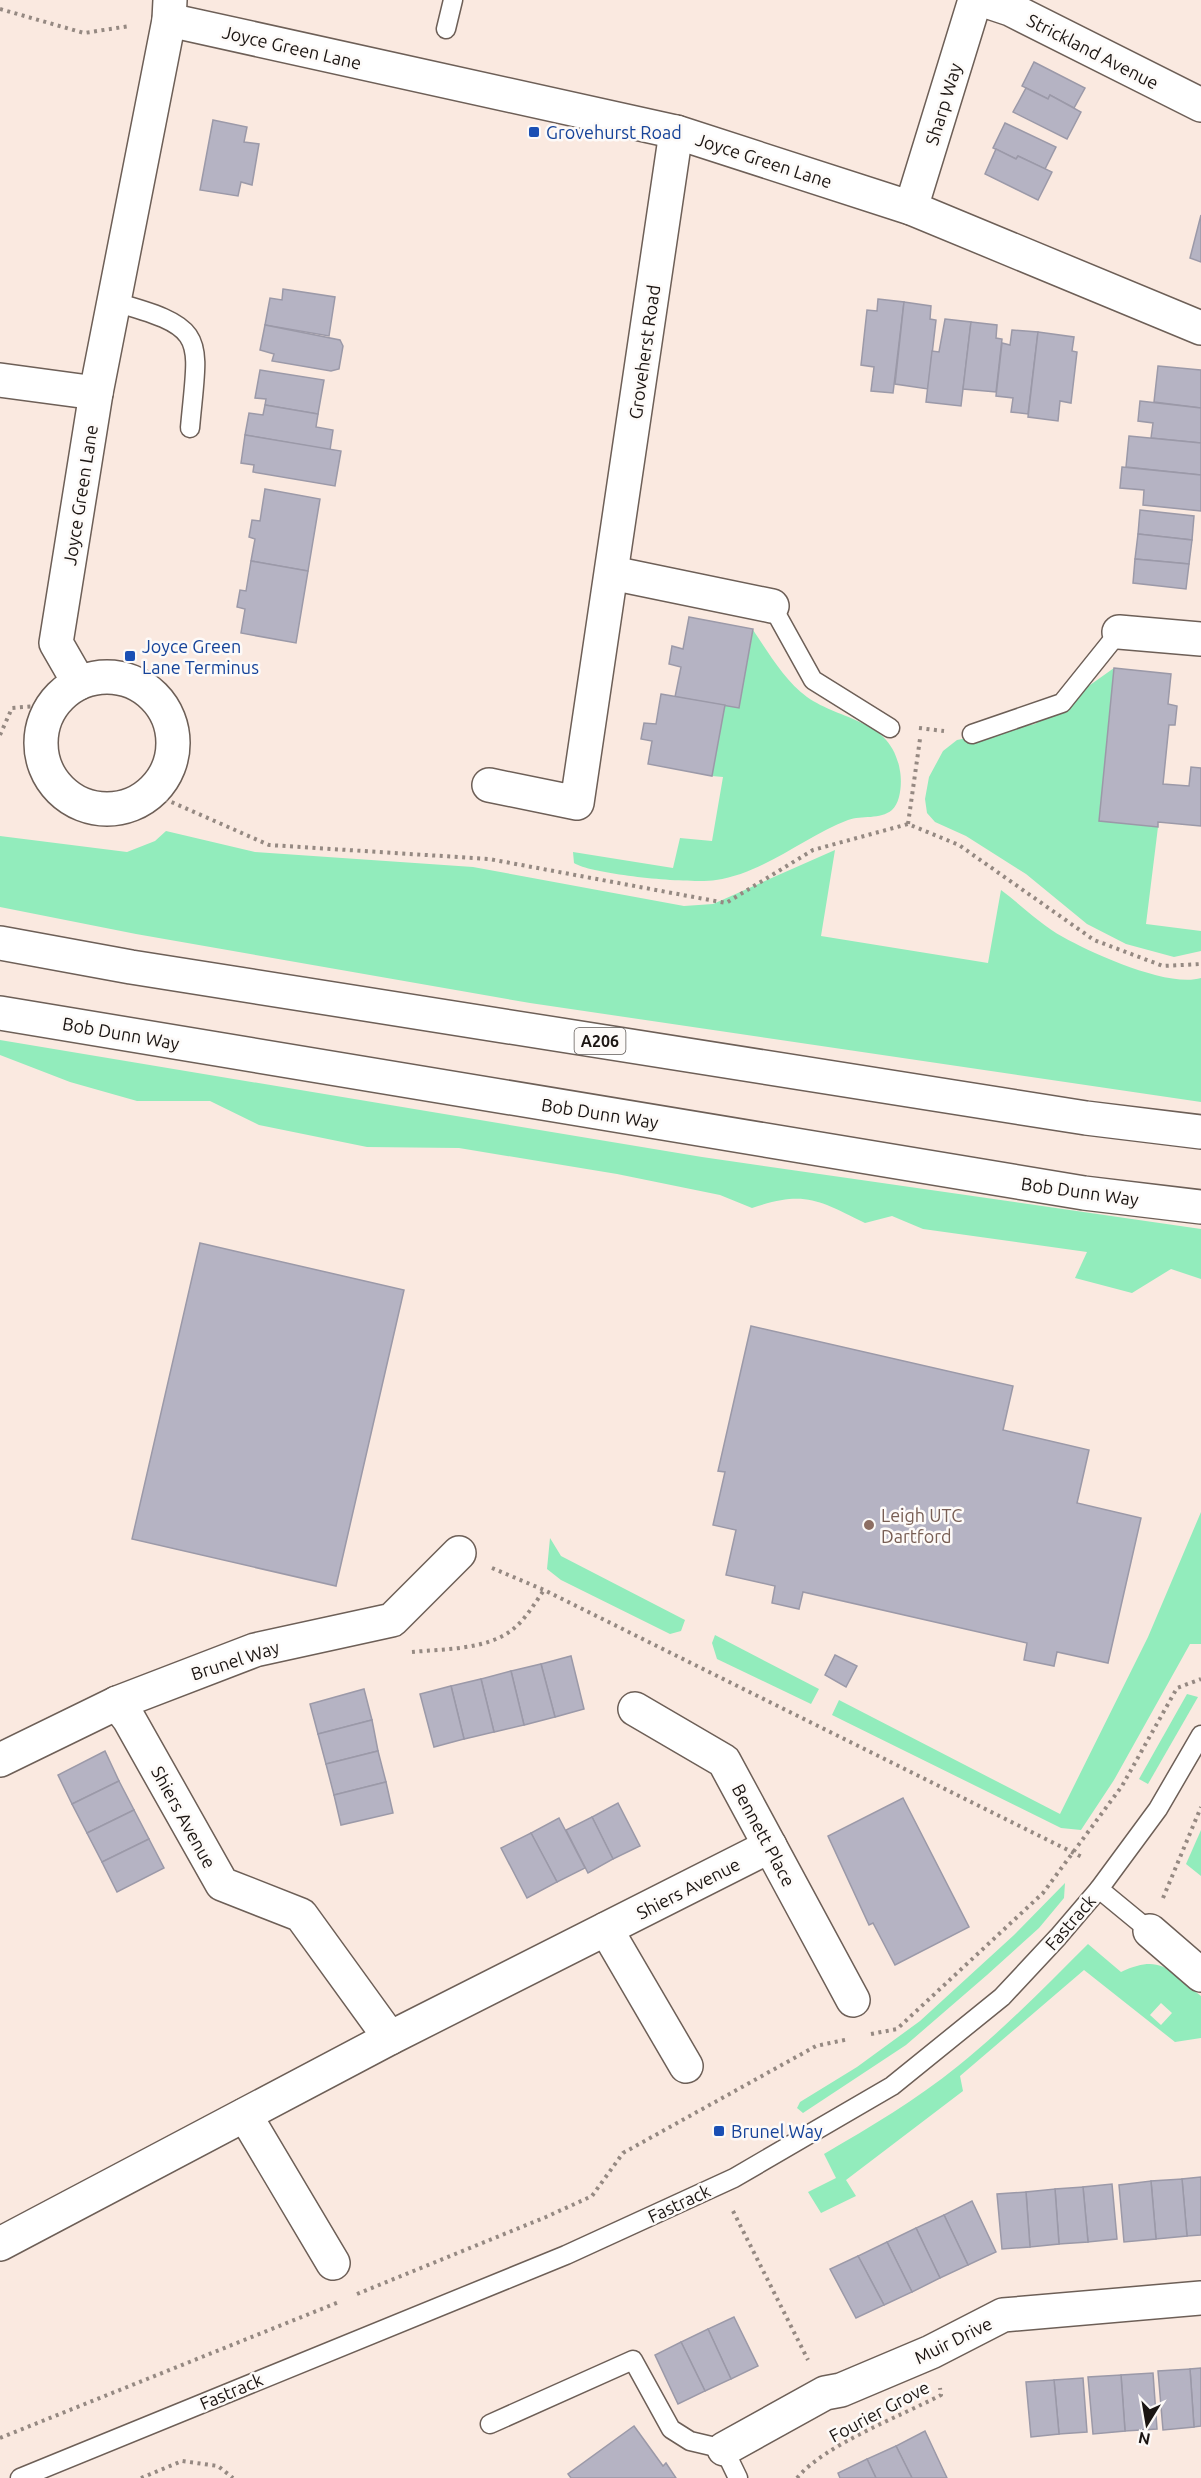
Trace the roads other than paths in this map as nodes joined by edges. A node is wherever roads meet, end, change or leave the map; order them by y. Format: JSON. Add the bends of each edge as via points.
{"nodes":[{"id":1,"x":453,"y":0,"type":"edge"},
{"id":2,"x":975,"y":0,"type":"edge"},
{"id":3,"x":983,"y":0,"type":"edge"},
{"id":4,"x":170,"y":10,"type":"edge"},
{"id":5,"x":446,"y":29,"type":"dead end"},
{"id":6,"x":1201,"y":105,"type":"edge"},
{"id":7,"x":676,"y":132,"type":"junction"},
{"id":8,"x":910,"y":208,"type":"junction"},
{"id":9,"x":114,"y":302,"type":"junction"},
{"id":10,"x":1201,"y":328,"type":"edge"},
{"id":11,"x":0,"y":380,"type":"edge"},
{"id":12,"x":96,"y":393,"type":"junction"},
{"id":13,"x":190,"y":428,"type":"dead end"},
{"id":14,"x":612,"y":573,"type":"junction"},
{"id":15,"x":772,"y":606,"type":"joint"},
{"id":16,"x":1119,"y":632,"type":"joint"},
{"id":17,"x":1201,"y":639,"type":"edge"},
{"id":18,"x":79,"y":683,"type":"junction"},
{"id":19,"x":890,"y":728,"type":"road end"},
{"id":20,"x":972,"y":734,"type":"road end"},
{"id":21,"x":489,"y":785,"type":"dead end"},
{"id":22,"x":0,"y":943,"type":"edge"},
{"id":23,"x":0,"y":1013,"type":"edge"},
{"id":24,"x":1201,"y":1132,"type":"edge"},
{"id":25,"x":1201,"y":1207,"type":"edge"},
{"id":26,"x":459,"y":1553,"type":"road end"},
{"id":27,"x":117,"y":1702,"type":"junction"},
{"id":28,"x":635,"y":1709,"type":"dead end"},
{"id":29,"x":1201,"y":1735,"type":"edge"},
{"id":30,"x":0,"y":1760,"type":"edge"},
{"id":31,"x":770,"y":1846,"type":"junction"},
{"id":32,"x":1104,"y":1881,"type":"junction"},
{"id":33,"x":606,"y":1929,"type":"junction"},
{"id":34,"x":1149,"y":1931,"type":"joint"},
{"id":35,"x":1201,"y":1975,"type":"edge"},
{"id":36,"x":853,"y":2000,"type":"dead end"},
{"id":37,"x":390,"y":2038,"type":"junction"},
{"id":38,"x":686,"y":2066,"type":"dead end"},
{"id":39,"x":245,"y":2115,"type":"junction"},
{"id":40,"x":0,"y":2244,"type":"edge"},
{"id":41,"x":333,"y":2263,"type":"dead end"},
{"id":42,"x":1201,"y":2298,"type":"edge"},
{"id":43,"x":490,"y":2424,"type":"dead end"},
{"id":44,"x":724,"y":2449,"type":"junction"},
{"id":45,"x":20,"y":2478,"type":"edge"},
{"id":46,"x":738,"y":2478,"type":"edge"}],
"edges":[{"from":1,"to":5,"type":"lane"},
{"from":2,"to":8,"type":"street","name":"Sharp Way"},
{"from":3,"to":6,"type":"street","name":"Strickland Avenue","via":[[1010,9]]},
{"from":4,"to":7,"type":"street","name":"Joyce Green Lane"},
{"from":4,"to":9,"type":"street","name":"Joyce Green Lane"},
{"from":7,"to":8,"type":"street","name":"Joyce Green Lane"},
{"from":7,"to":14,"type":"street","name":"Groveherst Road"},
{"from":8,"to":10,"type":"street","name":"Joyce Green Lane"},
{"from":9,"to":12,"type":"street","name":"Joyce Green Lane"},
{"from":9,"to":13,"type":"lane","via":[[158,314],[179,325],[192,338],[196,358]]},
{"from":11,"to":12,"type":"street"},
{"from":12,"to":18,"type":"street","name":"Joyce Green Lane","via":[[56,644]]},
{"from":14,"to":15,"type":"street"},
{"from":14,"to":21,"type":"street","name":"Groveherst Road","via":[[577,803]]},
{"from":15,"to":19,"type":"lane","via":[[813,680]]},
{"from":16,"to":17,"type":"street"},
{"from":16,"to":20,"type":"lane","via":[[1062,703]]},
{"from":18,"to":18,"type":"street","via":[[102,677],[125,679],[155,696],[168,715],[174,741],[171,765],[152,793],[131,806],[89,807],[70,798],[53,782],[42,756],[41,733],[52,705]]},
{"from":22,"to":24,"type":"street","number":"A206","via":[[131,968],[1039,1111]]},
{"from":23,"to":25,"type":"street","name":"Bob Dunn Way","via":[[1084,1193]]},
{"from":26,"to":27,"type":"street","name":"Brunel Way","via":[[392,1620],[255,1650]]},
{"from":27,"to":30,"type":"street","name":"Brunel Way"},
{"from":27,"to":37,"type":"street","name":"Shiers Avenue","via":[[222,1884],[301,1915]]},
{"from":28,"to":31,"type":"street","name":"Bennett Place","via":[[724,1761]]},
{"from":29,"to":32,"type":"lane","name":"Fastrack","via":[[1158,1809]]},
{"from":31,"to":33,"type":"street","name":"Shiers Avenue"},
{"from":31,"to":36,"type":"street","name":"Bennett Place"},
{"from":32,"to":34,"type":"lane"},
{"from":32,"to":45,"type":"lane","name":"Fastrack","via":[[1002,1997],[892,2086],[734,2178],[566,2254]]},
{"from":33,"to":37,"type":"street","name":"Shiers Avenue"},
{"from":33,"to":38,"type":"street"},
{"from":34,"to":35,"type":"street"},
{"from":37,"to":39,"type":"street","name":"Shiers Avenue"},
{"from":39,"to":40,"type":"street","name":"Shiers Avenue"},
{"from":39,"to":41,"type":"street"},
{"from":42,"to":44,"type":"street","name":"Muir Drive","via":[[1003,2316],[931,2352],[825,2393]]},
{"from":43,"to":44,"type":"lane","via":[[633,2360],[671,2429],[690,2441]]},
{"from":44,"to":46,"type":"lane"}]}
